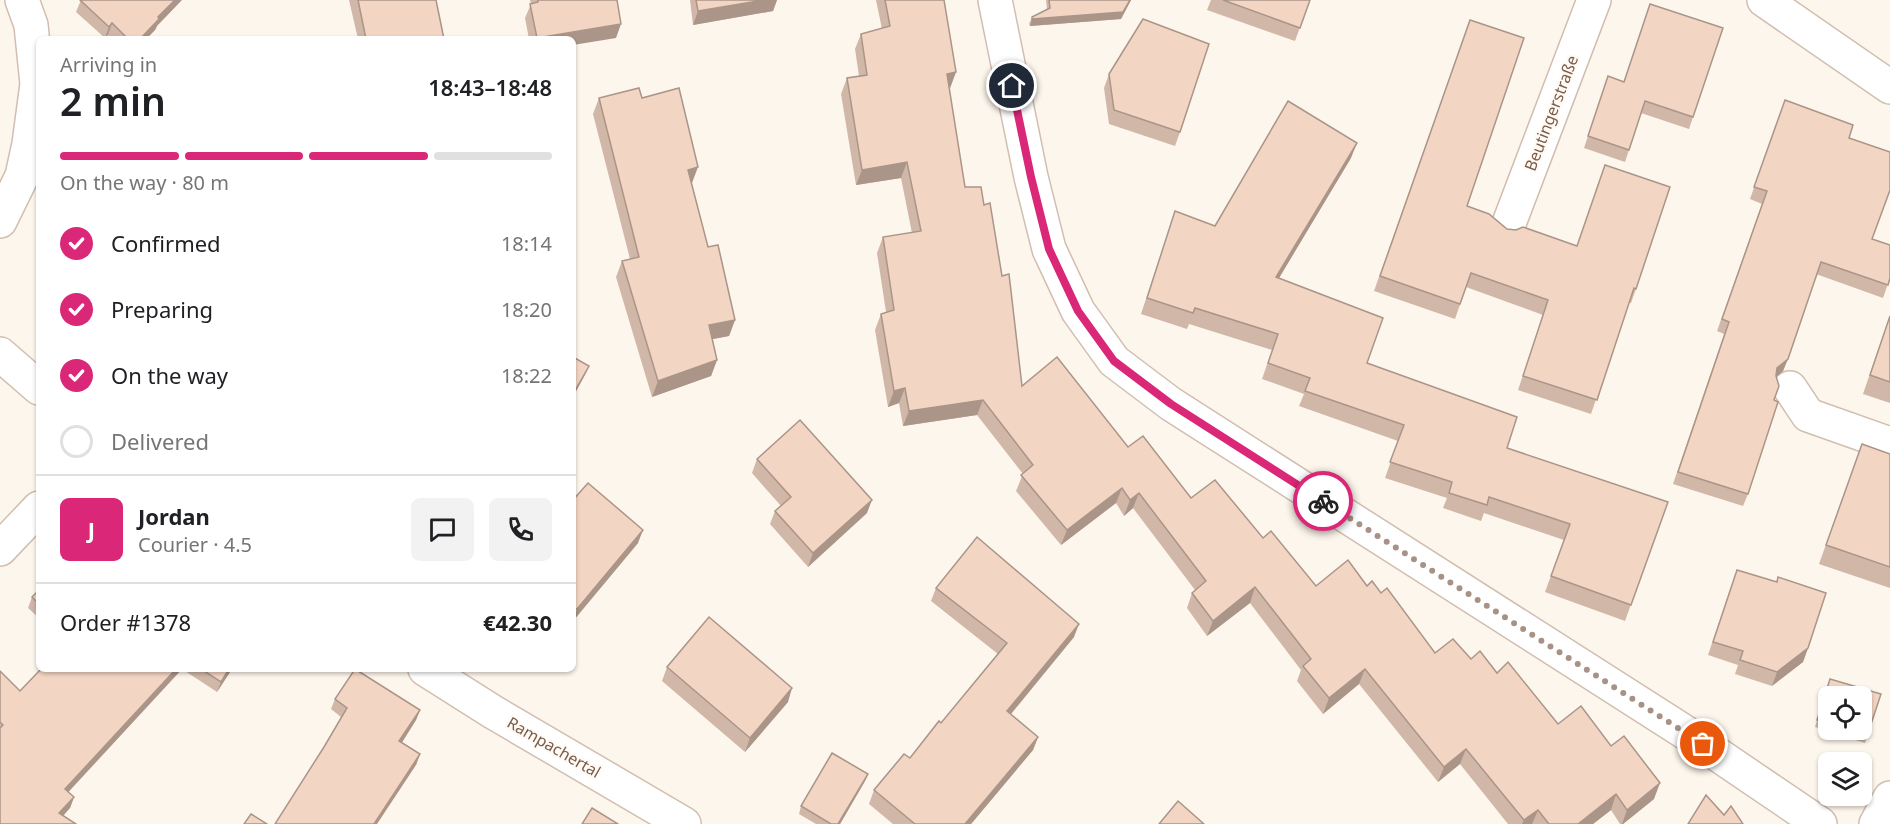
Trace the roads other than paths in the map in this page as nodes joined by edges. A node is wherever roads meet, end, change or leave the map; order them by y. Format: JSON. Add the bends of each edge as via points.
{"nodes":[{"id":1,"x":22,"y":0,"type":"edge"},
{"id":2,"x":995,"y":0,"type":"edge"},
{"id":3,"x":1594,"y":0,"type":"edge"},
{"id":4,"x":1764,"y":0,"type":"edge"},
{"id":5,"x":36,"y":74,"type":"edge"},
{"id":6,"x":1890,"y":87,"type":"edge"},
{"id":7,"x":36,"y":92,"type":"edge"},
{"id":8,"x":0,"y":221,"type":"edge"},
{"id":9,"x":1508,"y":226,"type":"edge"},
{"id":10,"x":0,"y":354,"type":"edge"},
{"id":11,"x":36,"y":385,"type":"edge"},
{"id":12,"x":1790,"y":388,"type":"dead end"},
{"id":13,"x":1890,"y":444,"type":"edge"},
{"id":14,"x":36,"y":511,"type":"edge"},
{"id":15,"x":0,"y":549,"type":"edge"},
{"id":16,"x":430,"y":672,"type":"edge"},
{"id":17,"x":1890,"y":798,"type":"edge"},
{"id":18,"x":684,"y":824,"type":"edge"},
{"id":19,"x":1820,"y":824,"type":"edge"},
{"id":20,"x":1876,"y":824,"type":"edge"}],
"edges":[{"from":1,"to":5,"type":"street","via":[[31,25]]},
{"from":2,"to":19,"type":"street","via":[[1049,249],[1078,311],[1114,361],[1171,404],[1683,731]]},
{"from":3,"to":9,"type":"street","name":"Beutingerstraße"},
{"from":4,"to":6,"type":"street"},
{"from":7,"to":8,"type":"street","via":[[22,176]]},
{"from":10,"to":11,"type":"street"},
{"from":12,"to":13,"type":"street","via":[[1808,415]]},
{"from":14,"to":15,"type":"street"},
{"from":16,"to":18,"type":"street","name":"Rampachertal"},
{"from":17,"to":20,"type":"street"}]}
